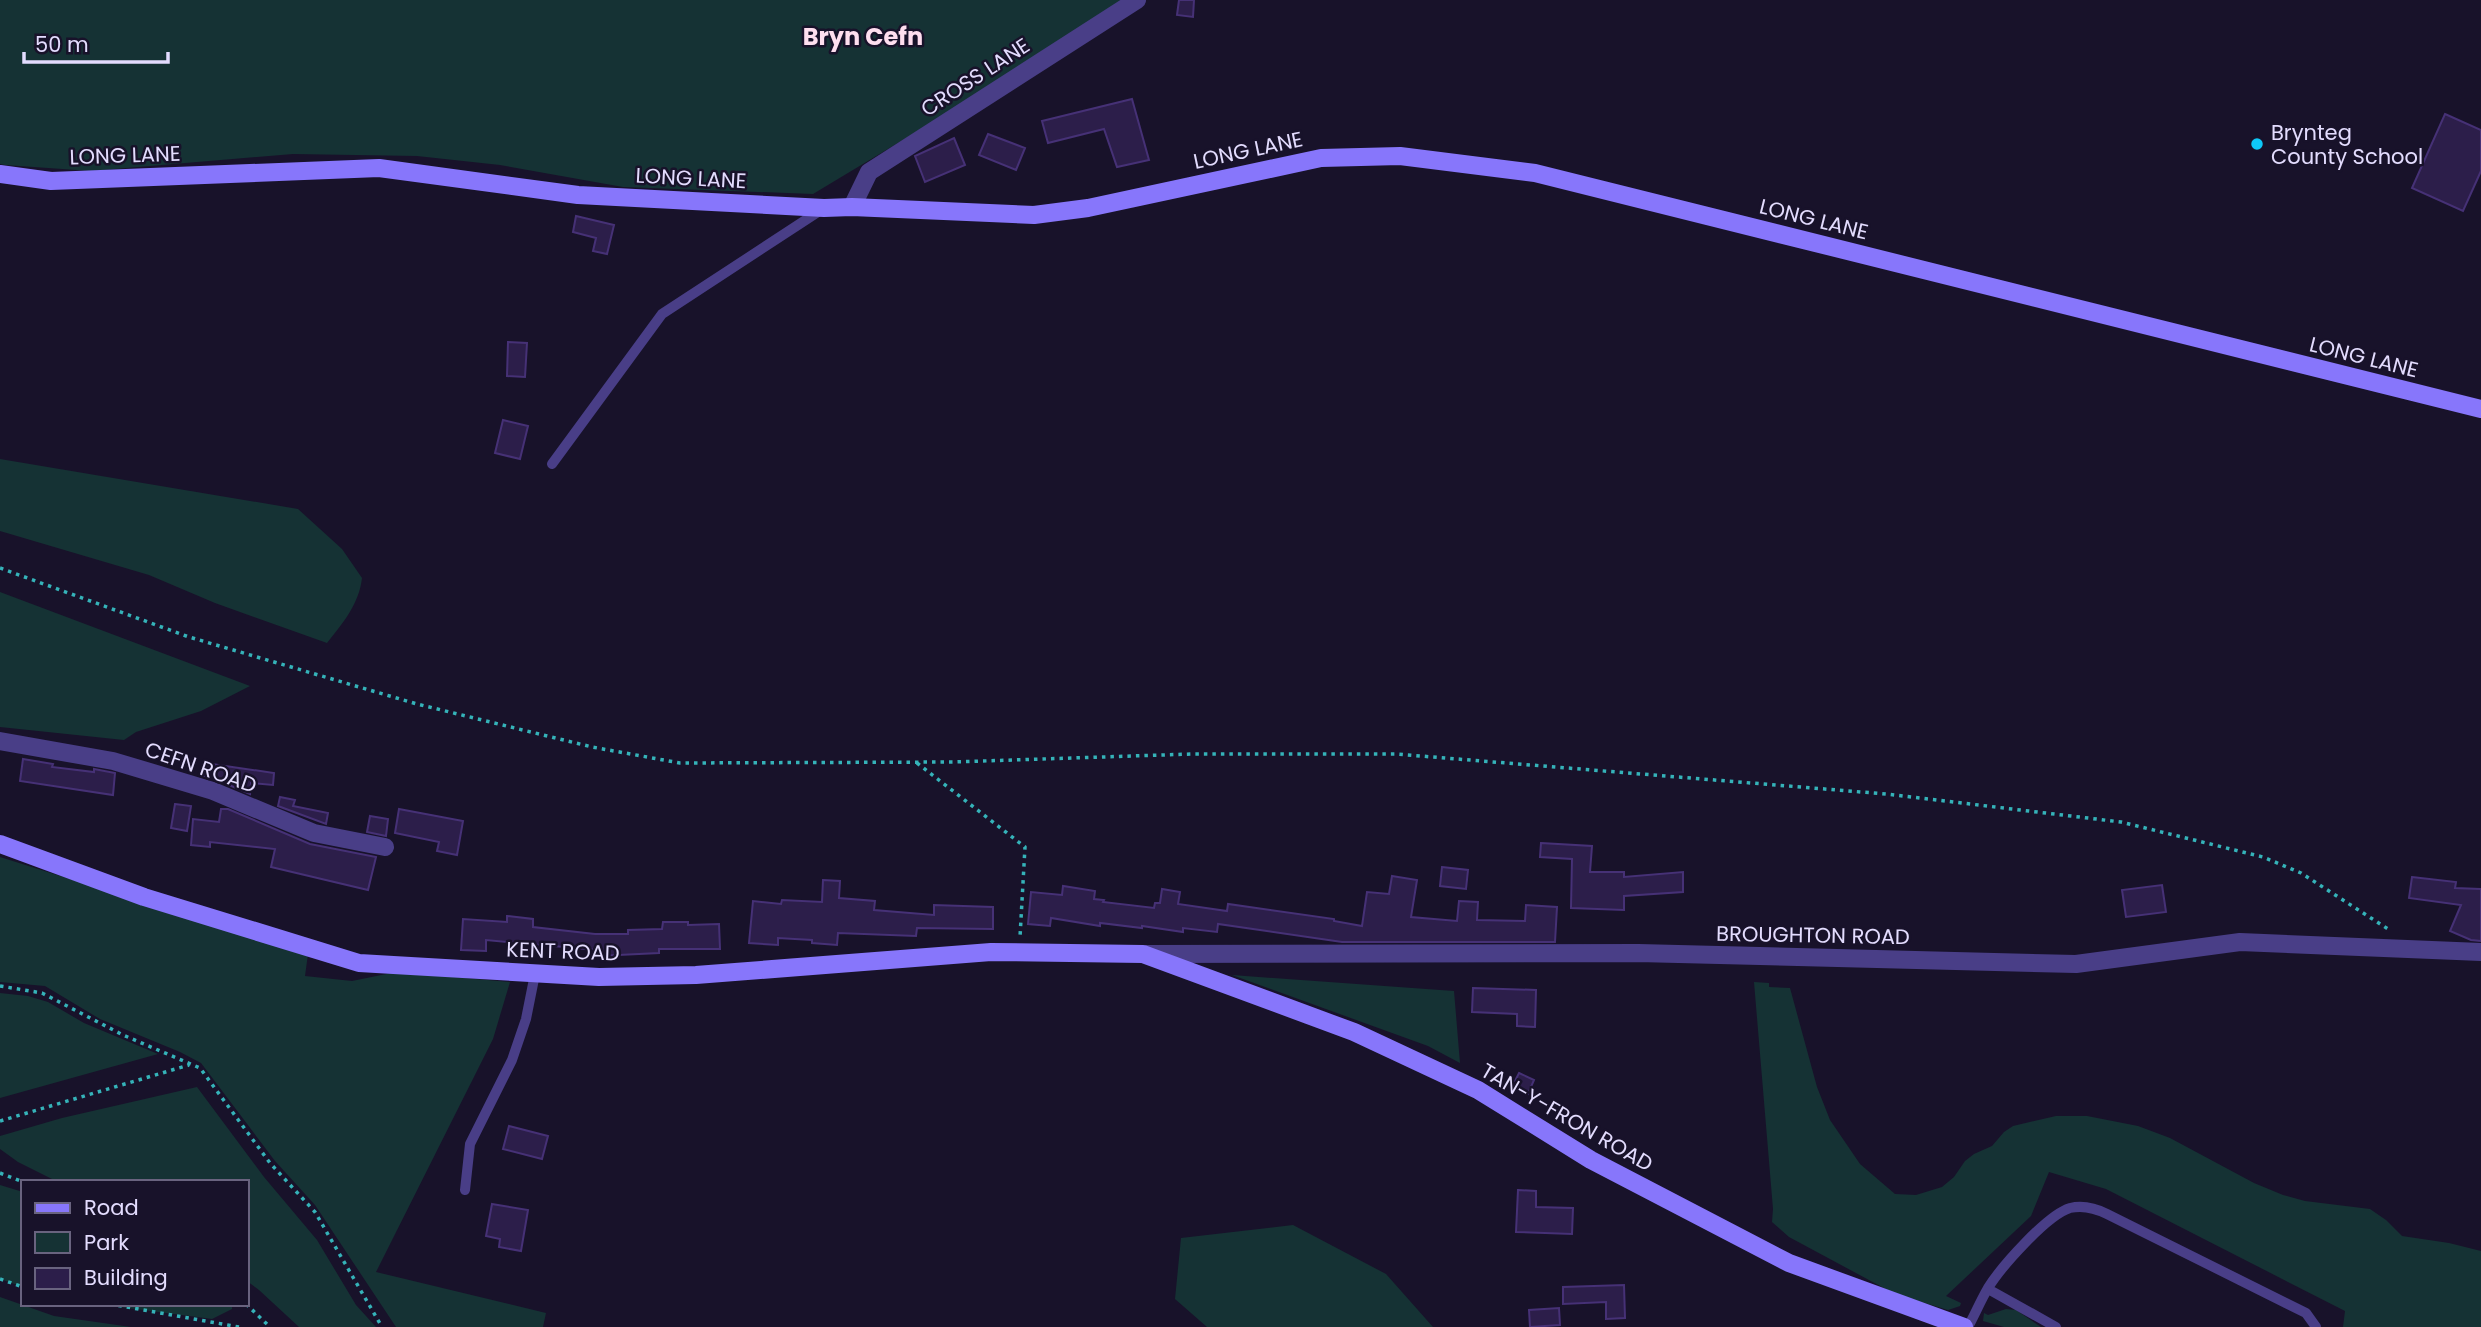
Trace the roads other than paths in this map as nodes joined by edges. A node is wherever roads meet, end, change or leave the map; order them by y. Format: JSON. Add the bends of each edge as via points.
{"nodes":[{"id":1,"x":1137,"y":0,"type":"edge"},
{"id":2,"x":0,"y":174,"type":"edge"},
{"id":3,"x":852,"y":207,"type":"junction"},
{"id":4,"x":824,"y":208,"type":"junction"},
{"id":5,"x":2481,"y":409,"type":"edge"},
{"id":6,"x":552,"y":464,"type":"dead end"},
{"id":7,"x":0,"y":741,"type":"edge"},
{"id":8,"x":0,"y":844,"type":"edge"},
{"id":9,"x":385,"y":847,"type":"dead end"},
{"id":10,"x":2481,"y":952,"type":"edge"},
{"id":11,"x":1143,"y":954,"type":"junction"},
{"id":12,"x":535,"y":974,"type":"junction"},
{"id":13,"x":465,"y":1190,"type":"dead end"},
{"id":14,"x":1988,"y":1289,"type":"junction"},
{"id":15,"x":1966,"y":1327,"type":"edge"},
{"id":16,"x":2056,"y":1327,"type":"edge"},
{"id":17,"x":2316,"y":1327,"type":"edge"}],
"edges":[{"from":1,"to":3,"type":"street","name":"CROSS LANE","via":[[869,172]]},
{"from":2,"to":4,"type":"street","name":"LONG LANE","via":[[51,181],[379,168],[578,195]]},
{"from":3,"to":4,"type":"street","name":"LONG LANE"},
{"from":3,"to":5,"type":"street","name":"LONG LANE","via":[[1034,215],[1321,158],[1400,156],[1535,173]]},
{"from":4,"to":6,"type":"lane","via":[[662,314]]},
{"from":7,"to":9,"type":"street","name":"CEFN ROAD","via":[[113,761],[213,791],[314,833]]},
{"from":8,"to":12,"type":"street","name":"KENT ROAD","via":[[144,897],[359,964]]},
{"from":10,"to":11,"type":"street","name":"BROUGHTON ROAD","via":[[2240,942],[2076,964],[1638,953]]},
{"from":11,"to":12,"type":"street","name":"KENT ROAD","via":[[991,952],[696,975]]},
{"from":11,"to":15,"type":"street","name":"TAN-Y-FRON ROAD","via":[[1354,1032],[1478,1090],[1591,1160],[1789,1263]]},
{"from":12,"to":13,"type":"lane","via":[[512,1060],[470,1144]]},
{"from":14,"to":15,"type":"lane"},
{"from":14,"to":16,"type":"lane"},
{"from":14,"to":17,"type":"lane","via":[[2053,1217],[2085,1207],[2306,1313]]}]}
